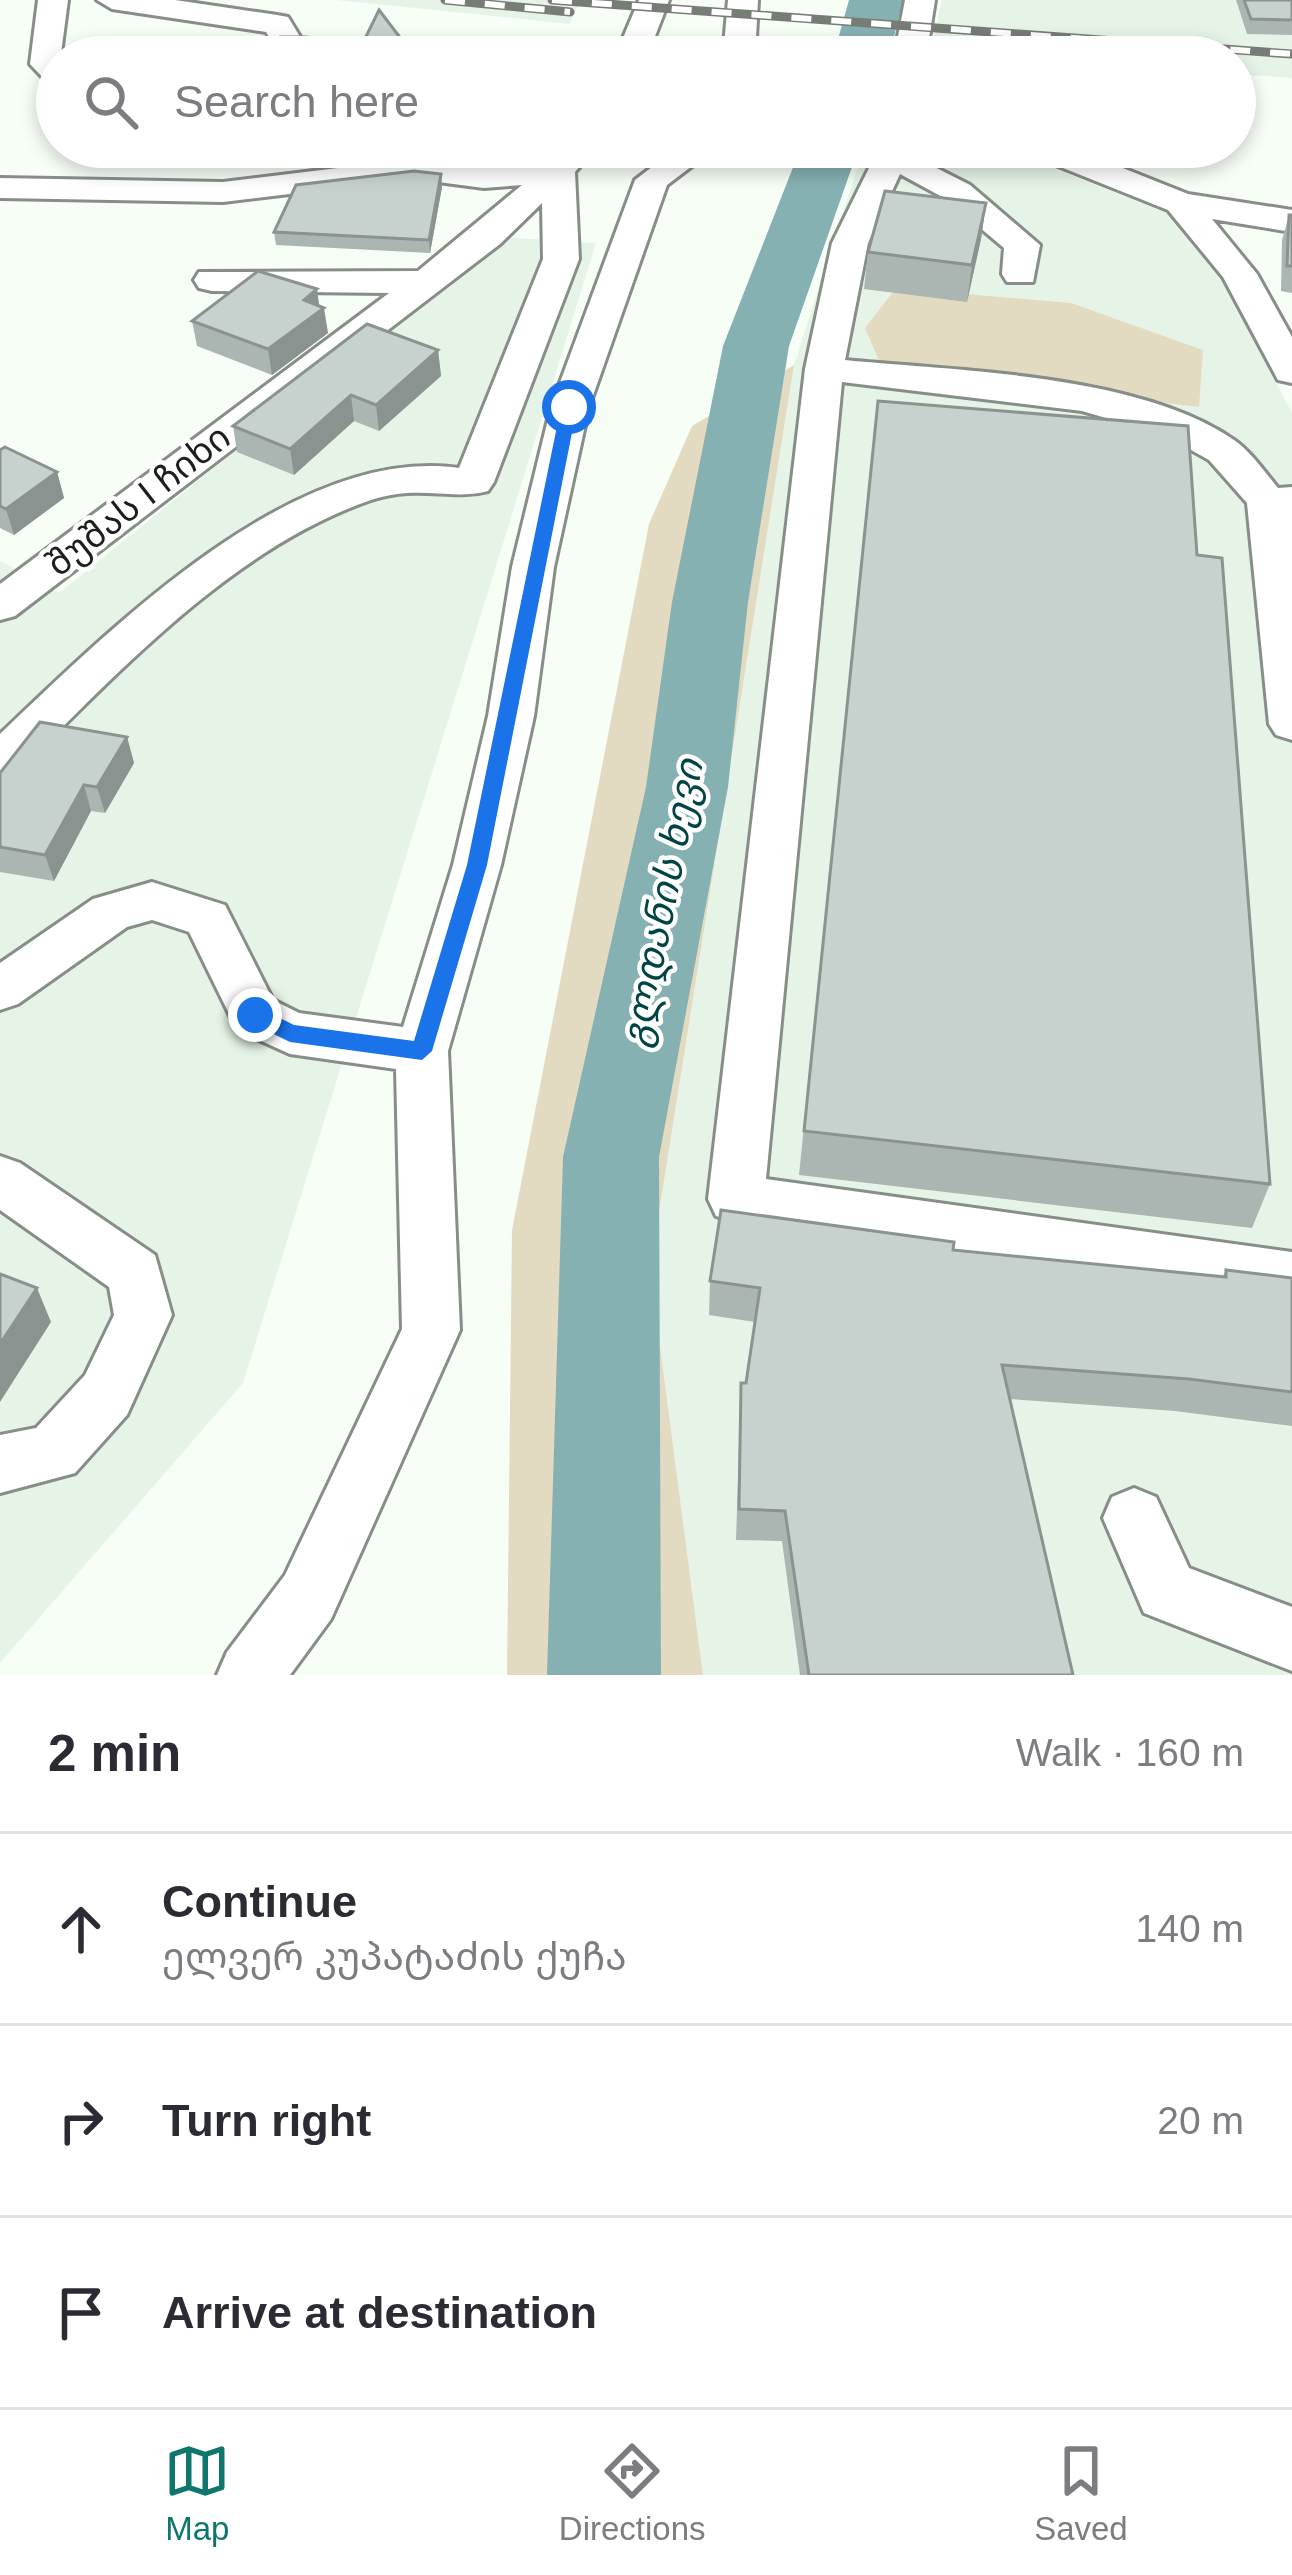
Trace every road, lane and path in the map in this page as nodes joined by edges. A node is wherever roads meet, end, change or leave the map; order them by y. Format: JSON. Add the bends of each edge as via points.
{"nodes":[{"id":1,"x":53,"y":0,"type":"edge"},
{"id":2,"x":112,"y":0,"type":"edge"},
{"id":3,"x":654,"y":0,"type":"edge"},
{"id":4,"x":743,"y":0,"type":"edge"},
{"id":5,"x":920,"y":0,"type":"edge"},
{"id":6,"x":49,"y":36,"type":"edge"},
{"id":7,"x":285,"y":36,"type":"edge"},
{"id":8,"x":639,"y":36,"type":"edge"},
{"id":9,"x":740,"y":36,"type":"edge"},
{"id":10,"x":911,"y":36,"type":"edge"},
{"id":11,"x":396,"y":168,"type":"edge"},
{"id":12,"x":529,"y":168,"type":"edge"},
{"id":13,"x":560,"y":168,"type":"edge"},
{"id":14,"x":569,"y":168,"type":"edge"},
{"id":15,"x":669,"y":168,"type":"edge"},
{"id":16,"x":865,"y":168,"type":"edge"},
{"id":17,"x":909,"y":168,"type":"edge"},
{"id":18,"x":1092,"y":168,"type":"edge"},
{"id":19,"x":409,"y":170,"type":"junction"},
{"id":20,"x":0,"y":188,"type":"edge"},
{"id":21,"x":1180,"y":203,"type":"junction"},
{"id":22,"x":1292,"y":221,"type":"edge"},
{"id":23,"x":1020,"y":274,"type":"dead end"},
{"id":24,"x":212,"y":280,"type":"dead end"},
{"id":25,"x":422,"y":282,"type":"junction"},
{"id":26,"x":824,"y":369,"type":"junction"},
{"id":27,"x":1292,"y":372,"type":"edge"},
{"id":28,"x":1279,"y":500,"type":"edge"},
{"id":29,"x":0,"y":606,"type":"edge"},
{"id":30,"x":1292,"y":724,"type":"edge"},
{"id":31,"x":0,"y":761,"type":"edge"},
{"id":32,"x":0,"y":991,"type":"edge"},
{"id":33,"x":422,"y":1051,"type":"junction"},
{"id":34,"x":0,"y":1180,"type":"edge"},
{"id":35,"x":1292,"y":1277,"type":"edge"},
{"id":36,"x":0,"y":1464,"type":"edge"},
{"id":37,"x":1134,"y":1518,"type":"dead end"},
{"id":38,"x":1292,"y":1640,"type":"edge"},
{"id":39,"x":250,"y":1675,"type":"edge"}],
"edges":[{"from":1,"to":6,"type":"street"},
{"from":2,"to":7,"type":"street","via":[[278,24]]},
{"from":3,"to":8,"type":"street"},
{"from":4,"to":9,"type":"street"},
{"from":5,"to":10,"type":"street"},
{"from":11,"to":19,"type":"street"},
{"from":12,"to":19,"type":"street","via":[[484,178]]},
{"from":13,"to":25,"type":"street","name":"შუშას I ჩიხი"},
{"from":14,"to":31,"type":"street","via":[[561,259],[474,482],[412,477],[319,506],[147,619]]},
{"from":15,"to":33,"type":"street","via":[[652,180],[569,407],[511,716]]},
{"from":16,"to":26,"type":"street"},
{"from":17,"to":23,"type":"street","via":[[970,197],[1022,245]]},
{"from":18,"to":21,"type":"street"},
{"from":19,"to":20,"type":"street","via":[[223,192]]},
{"from":21,"to":22,"type":"street"},
{"from":21,"to":27,"type":"street","via":[[1239,274]]},
{"from":24,"to":25,"type":"street"},
{"from":25,"to":29,"type":"street","name":"შუშას I ჩიხი"},
{"from":26,"to":28,"type":"street","via":[[1086,401],[1166,421],[1219,447]]},
{"from":26,"to":35,"type":"street","via":[[736,1199]]},
{"from":28,"to":30,"type":"street"},
{"from":32,"to":33,"type":"street","via":[[111,912],[152,901],[207,919],[255,1015],[290,1033]]},
{"from":33,"to":39,"type":"street","via":[[431,1330],[308,1597]]},
{"from":34,"to":36,"type":"street","via":[[135,1273],[143,1315],[106,1395],[53,1453]]},
{"from":37,"to":38,"type":"street","via":[[1167,1591]]}]}
